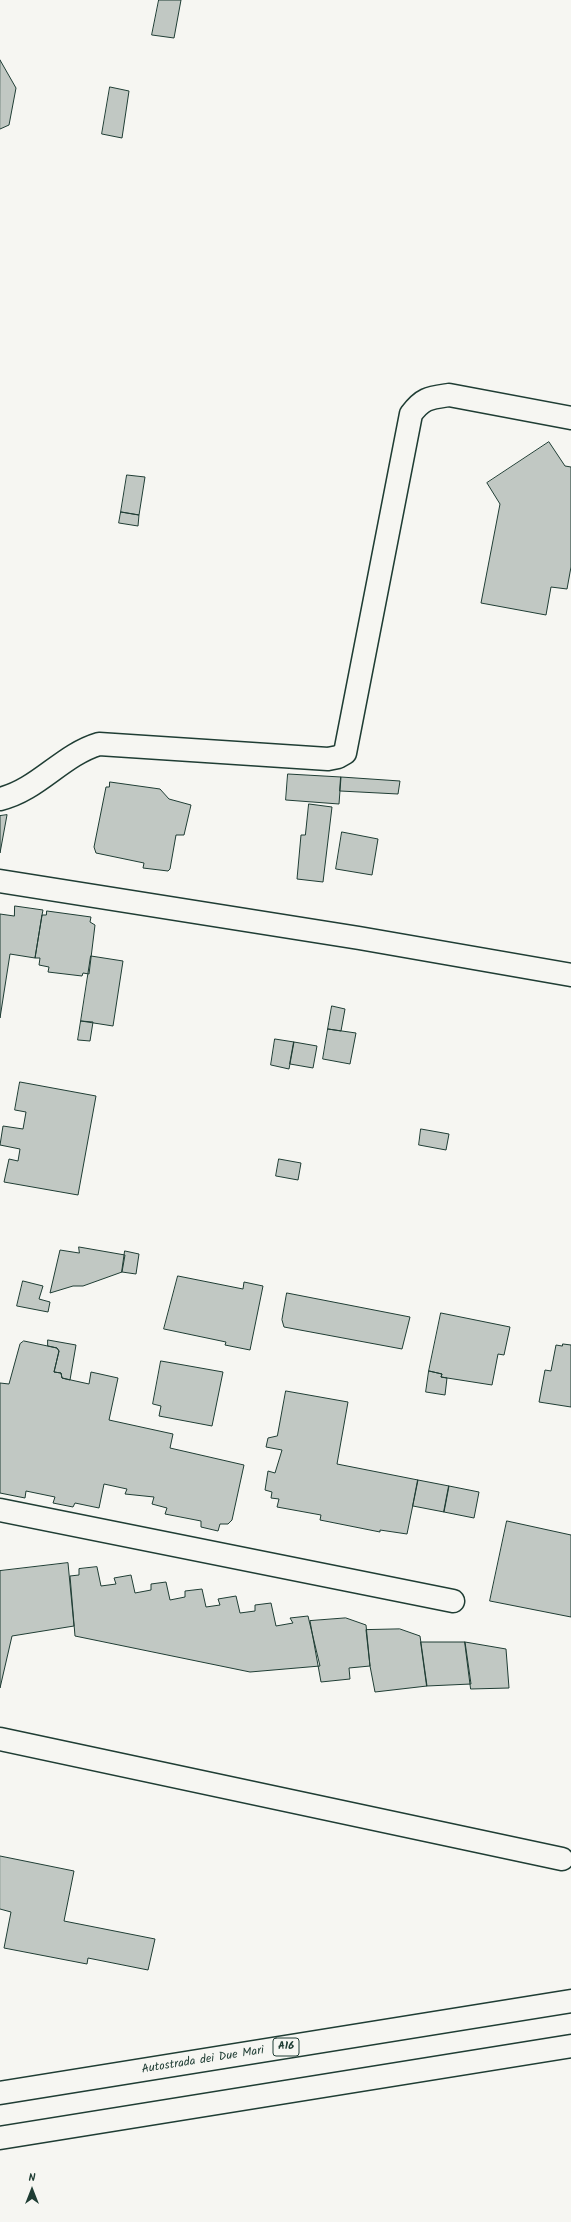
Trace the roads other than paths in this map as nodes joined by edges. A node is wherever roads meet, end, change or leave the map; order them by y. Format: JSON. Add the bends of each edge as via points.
{"nodes":[{"id":1,"x":571,"y":418,"type":"edge"},
{"id":2,"x":0,"y":799,"type":"edge"},
{"id":3,"x":0,"y":881,"type":"edge"},
{"id":4,"x":571,"y":975,"type":"edge"},
{"id":5,"x":0,"y":1510,"type":"edge"},
{"id":6,"x":453,"y":1601,"type":"dead end"},
{"id":7,"x":0,"y":1739,"type":"edge"},
{"id":8,"x":562,"y":1859,"type":"dead end"},
{"id":9,"x":571,"y":2001,"type":"edge"},
{"id":10,"x":571,"y":2046,"type":"edge"},
{"id":11,"x":0,"y":2093,"type":"edge"},
{"id":12,"x":0,"y":2138,"type":"edge"}],
"edges":[{"from":1,"to":2,"type":"main road","via":[[449,395],[430,398],[419,404],[411,414],[345,753],[328,759],[99,744],[70,757],[26,790]]},
{"from":3,"to":4,"type":"main road","via":[[359,938]]},
{"from":5,"to":6,"type":"main road"},
{"from":7,"to":8,"type":"main road"},
{"from":9,"to":11,"type":"main road","name":"Autostrada dei Due Mari","number":"A16"},
{"from":10,"to":12,"type":"main road"}]}
